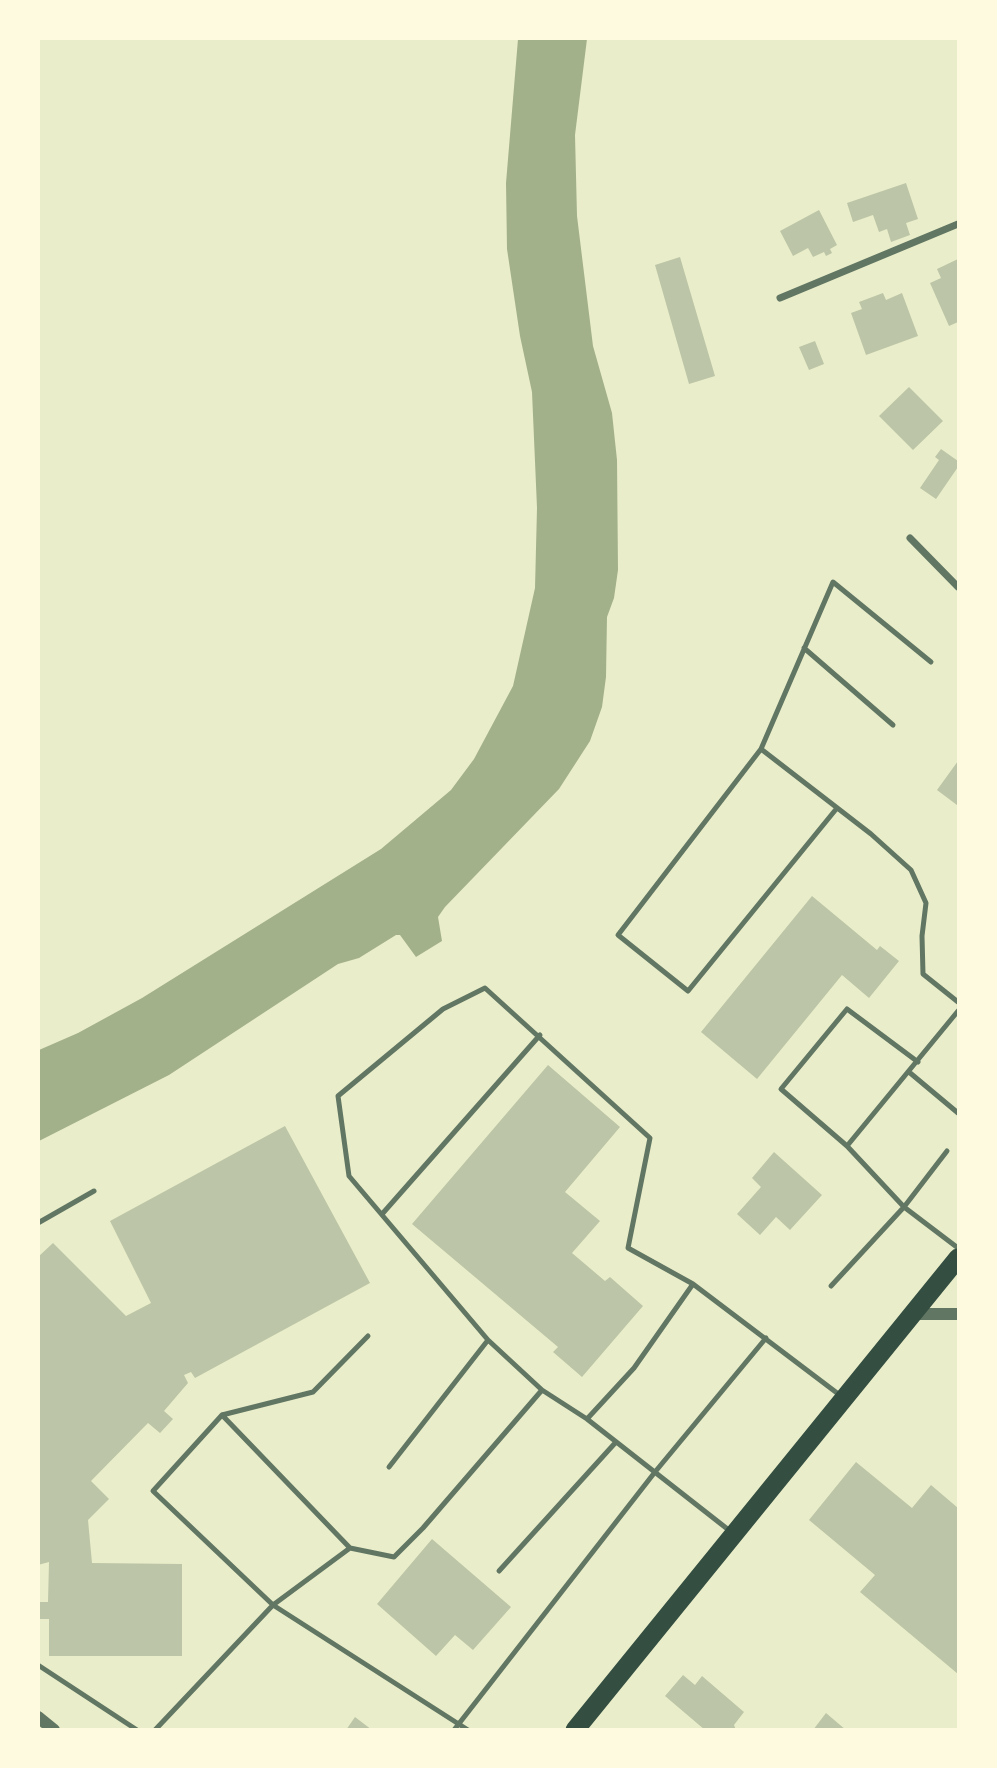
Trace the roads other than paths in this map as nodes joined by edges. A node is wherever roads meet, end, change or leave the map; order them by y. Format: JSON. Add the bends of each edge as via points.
{"nodes":[{"id":1,"x":958,"y":224,"type":"edge"},
{"id":2,"x":780,"y":298,"type":"dead end"},
{"id":3,"x":910,"y":538,"type":"dead end"},
{"id":4,"x":958,"y":587,"type":"edge"},
{"id":5,"x":804,"y":648,"type":"junction"},
{"id":6,"x":931,"y":663,"type":"dead end"},
{"id":7,"x":893,"y":724,"type":"dead end"},
{"id":8,"x":761,"y":749,"type":"junction"},
{"id":9,"x":837,"y":808,"type":"junction"},
{"id":10,"x":958,"y":1002,"type":"edge"},
{"id":11,"x":958,"y":1010,"type":"edge"},
{"id":12,"x":540,"y":1035,"type":"junction"},
{"id":13,"x":918,"y":1062,"type":"junction"},
{"id":14,"x":909,"y":1072,"type":"junction"},
{"id":15,"x":958,"y":1113,"type":"edge"},
{"id":16,"x":847,"y":1146,"type":"junction"},
{"id":17,"x":947,"y":1151,"type":"dead end"},
{"id":18,"x":94,"y":1191,"type":"dead end"},
{"id":19,"x":904,"y":1207,"type":"junction"},
{"id":20,"x":383,"y":1213,"type":"junction"},
{"id":21,"x":38,"y":1223,"type":"edge"},
{"id":22,"x":958,"y":1248,"type":"edge"},
{"id":23,"x":958,"y":1258,"type":"edge"},
{"id":24,"x":693,"y":1284,"type":"junction"},
{"id":25,"x":831,"y":1286,"type":"dead end"},
{"id":26,"x":916,"y":1314,"type":"junction"},
{"id":27,"x":958,"y":1314,"type":"edge"},
{"id":28,"x":368,"y":1336,"type":"dead end"},
{"id":29,"x":766,"y":1338,"type":"junction"},
{"id":30,"x":488,"y":1340,"type":"junction"},
{"id":31,"x":542,"y":1390,"type":"junction"},
{"id":32,"x":845,"y":1400,"type":"junction"},
{"id":33,"x":222,"y":1415,"type":"junction"},
{"id":34,"x":587,"y":1419,"type":"junction"},
{"id":35,"x":616,"y":1442,"type":"junction"},
{"id":36,"x":389,"y":1467,"type":"dead end"},
{"id":37,"x":655,"y":1472,"type":"junction"},
{"id":38,"x":734,"y":1534,"type":"junction"},
{"id":39,"x":350,"y":1548,"type":"junction"},
{"id":40,"x":499,"y":1571,"type":"dead end"},
{"id":41,"x":273,"y":1605,"type":"junction"},
{"id":42,"x":38,"y":1665,"type":"edge"},
{"id":43,"x":38,"y":1717,"type":"edge"},
{"id":44,"x":459,"y":1724,"type":"junction"},
{"id":45,"x":54,"y":1730,"type":"edge"},
{"id":46,"x":137,"y":1730,"type":"edge"},
{"id":47,"x":156,"y":1730,"type":"edge"},
{"id":48,"x":454,"y":1730,"type":"edge"},
{"id":49,"x":468,"y":1730,"type":"edge"},
{"id":50,"x":575,"y":1730,"type":"edge"}],
"edges":[{"from":1,"to":2,"type":"street"},
{"from":3,"to":4,"type":"street"},
{"from":5,"to":6,"type":"lane","via":[[832,582]]},
{"from":5,"to":7,"type":"lane"},
{"from":5,"to":8,"type":"lane"},
{"from":8,"to":9,"type":"lane"},
{"from":8,"to":9,"type":"lane","via":[[618,934],[688,991]]},
{"from":9,"to":10,"type":"lane","via":[[911,870],[926,904],[923,974]]},
{"from":11,"to":13,"type":"lane"},
{"from":12,"to":20,"type":"lane"},
{"from":12,"to":20,"type":"lane","via":[[485,988],[443,1009],[338,1096],[349,1176]]},
{"from":12,"to":24,"type":"lane","via":[[650,1138],[628,1248]]},
{"from":13,"to":14,"type":"lane"},
{"from":13,"to":16,"type":"lane","via":[[847,1009],[781,1089]]},
{"from":14,"to":15,"type":"lane"},
{"from":14,"to":16,"type":"lane"},
{"from":16,"to":19,"type":"lane"},
{"from":17,"to":19,"type":"lane"},
{"from":18,"to":21,"type":"lane"},
{"from":19,"to":22,"type":"lane"},
{"from":19,"to":25,"type":"lane"},
{"from":20,"to":30,"type":"lane"},
{"from":23,"to":26,"type":"highway"},
{"from":24,"to":29,"type":"lane"},
{"from":24,"to":34,"type":"lane","via":[[634,1367]]},
{"from":26,"to":27,"type":"street"},
{"from":26,"to":32,"type":"highway"},
{"from":28,"to":33,"type":"lane","via":[[313,1392]]},
{"from":29,"to":32,"type":"lane"},
{"from":29,"to":37,"type":"lane"},
{"from":30,"to":31,"type":"lane"},
{"from":30,"to":36,"type":"lane"},
{"from":31,"to":34,"type":"lane"},
{"from":31,"to":39,"type":"lane","via":[[394,1557]]},
{"from":32,"to":38,"type":"highway"},
{"from":33,"to":39,"type":"lane"},
{"from":33,"to":41,"type":"lane","via":[[153,1491]]},
{"from":34,"to":35,"type":"lane"},
{"from":35,"to":37,"type":"lane"},
{"from":35,"to":40,"type":"lane"},
{"from":37,"to":38,"type":"lane"},
{"from":37,"to":44,"type":"lane"},
{"from":38,"to":50,"type":"highway"},
{"from":39,"to":41,"type":"lane"},
{"from":41,"to":44,"type":"lane"},
{"from":41,"to":47,"type":"lane"},
{"from":42,"to":46,"type":"lane"},
{"from":43,"to":45,"type":"street"},
{"from":44,"to":48,"type":"lane"},
{"from":44,"to":49,"type":"lane"}]}
